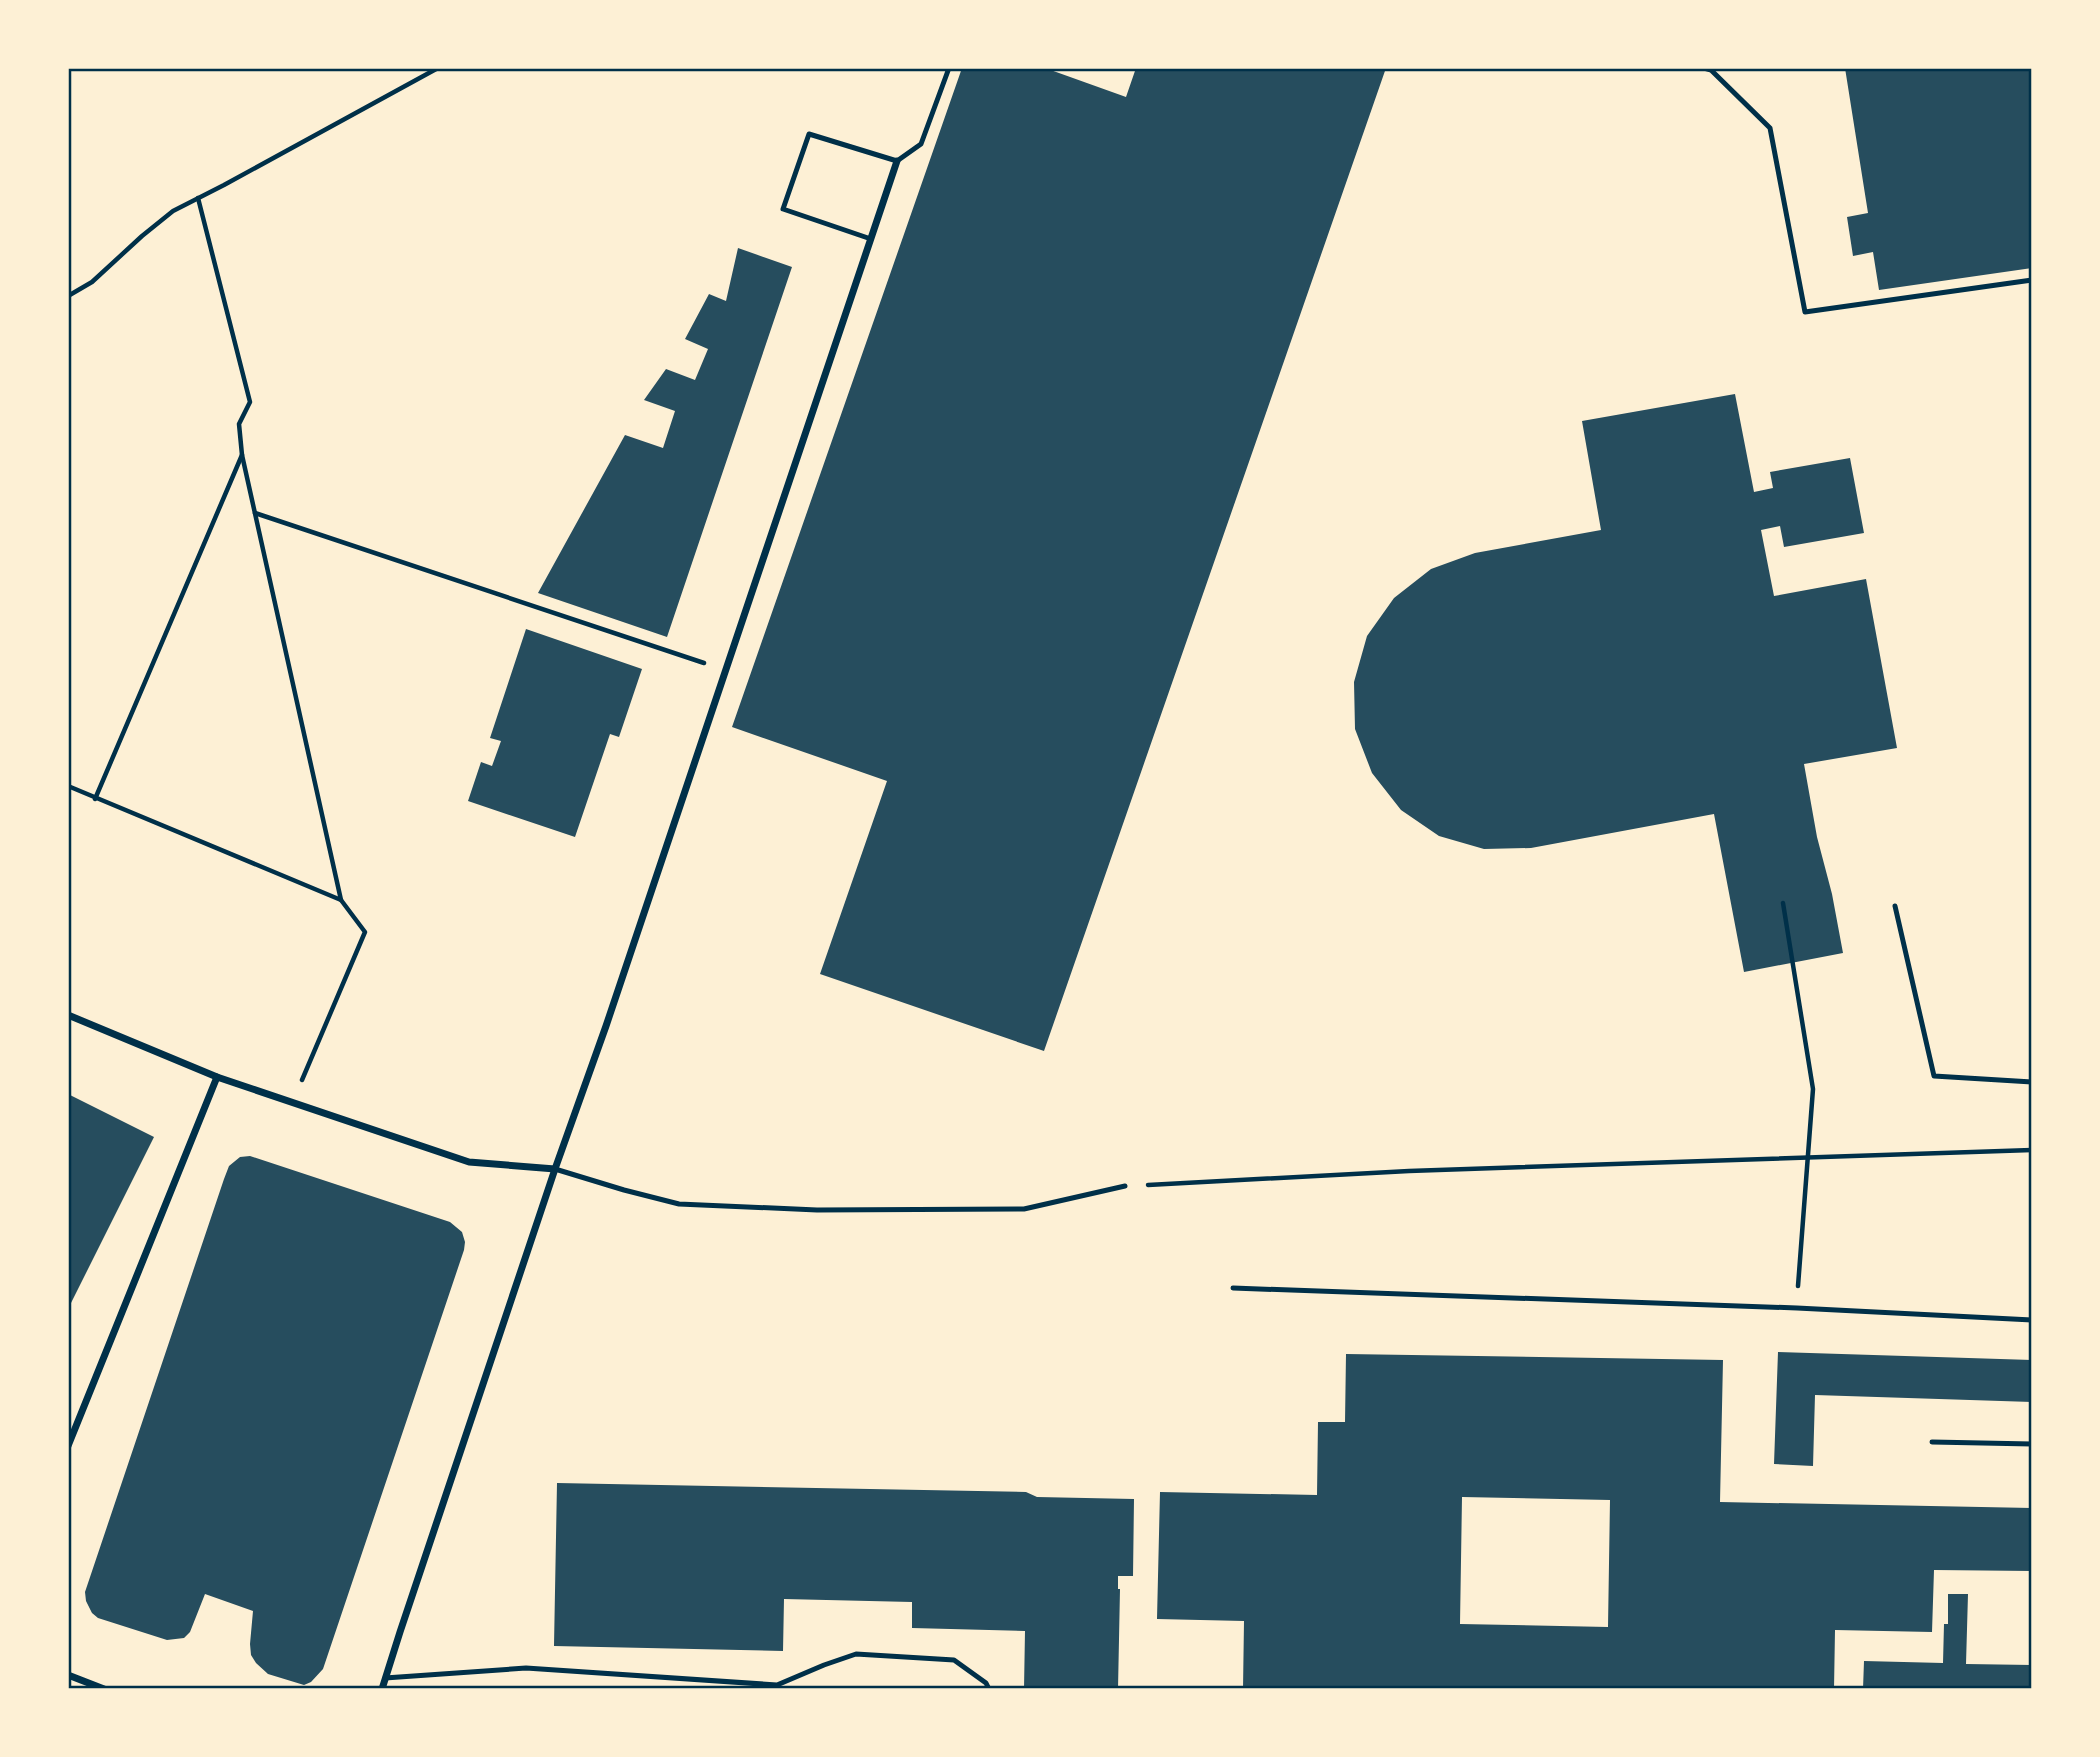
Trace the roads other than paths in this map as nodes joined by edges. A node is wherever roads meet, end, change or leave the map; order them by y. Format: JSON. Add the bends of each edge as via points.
{"nodes":[{"id":1,"x":949,"y":68,"type":"edge"},
{"id":2,"x":1704,"y":68,"type":"edge"},
{"id":3,"x":897,"y":161,"type":"junction"},
{"id":4,"x":870,"y":239,"type":"junction"},
{"id":5,"x":2032,"y":281,"type":"edge"},
{"id":6,"x":1895,"y":906,"type":"dead end"},
{"id":7,"x":68,"y":1014,"type":"edge"},
{"id":8,"x":218,"y":1077,"type":"junction"},
{"id":9,"x":2032,"y":1082,"type":"edge"},
{"id":10,"x":555,"y":1169,"type":"junction"},
{"id":11,"x":1125,"y":1186,"type":"road end"},
{"id":12,"x":1233,"y":1288,"type":"dead end"},
{"id":13,"x":2032,"y":1320,"type":"edge"},
{"id":14,"x":1931,"y":1442,"type":"dead end"},
{"id":15,"x":2032,"y":1444,"type":"edge"},
{"id":16,"x":68,"y":1446,"type":"edge"},
{"id":17,"x":68,"y":1675,"type":"edge"},
{"id":18,"x":384,"y":1678,"type":"junction"},
{"id":19,"x":104,"y":1689,"type":"edge"},
{"id":20,"x":382,"y":1689,"type":"edge"},
{"id":21,"x":989,"y":1689,"type":"edge"}],
"edges":[{"from":1,"to":3,"type":"lane","via":[[921,145]]},
{"from":2,"to":5,"type":"lane","via":[[1770,128],[1805,312]]},
{"from":3,"to":4,"type":"street"},
{"from":3,"to":4,"type":"lane","via":[[809,134],[783,209]]},
{"from":4,"to":10,"type":"street"},
{"from":6,"to":9,"type":"lane","via":[[1934,1076]]},
{"from":7,"to":8,"type":"street"},
{"from":8,"to":10,"type":"street","via":[[469,1162]]},
{"from":8,"to":16,"type":"street"},
{"from":10,"to":11,"type":"lane","via":[[679,1204],[817,1210],[1024,1209]]},
{"from":10,"to":18,"type":"street"},
{"from":12,"to":13,"type":"lane"},
{"from":14,"to":15,"type":"lane"},
{"from":17,"to":19,"type":"street"},
{"from":18,"to":20,"type":"street"},
{"from":18,"to":21,"type":"lane","via":[[526,1668],[778,1685],[856,1654],[954,1660]]}]}
